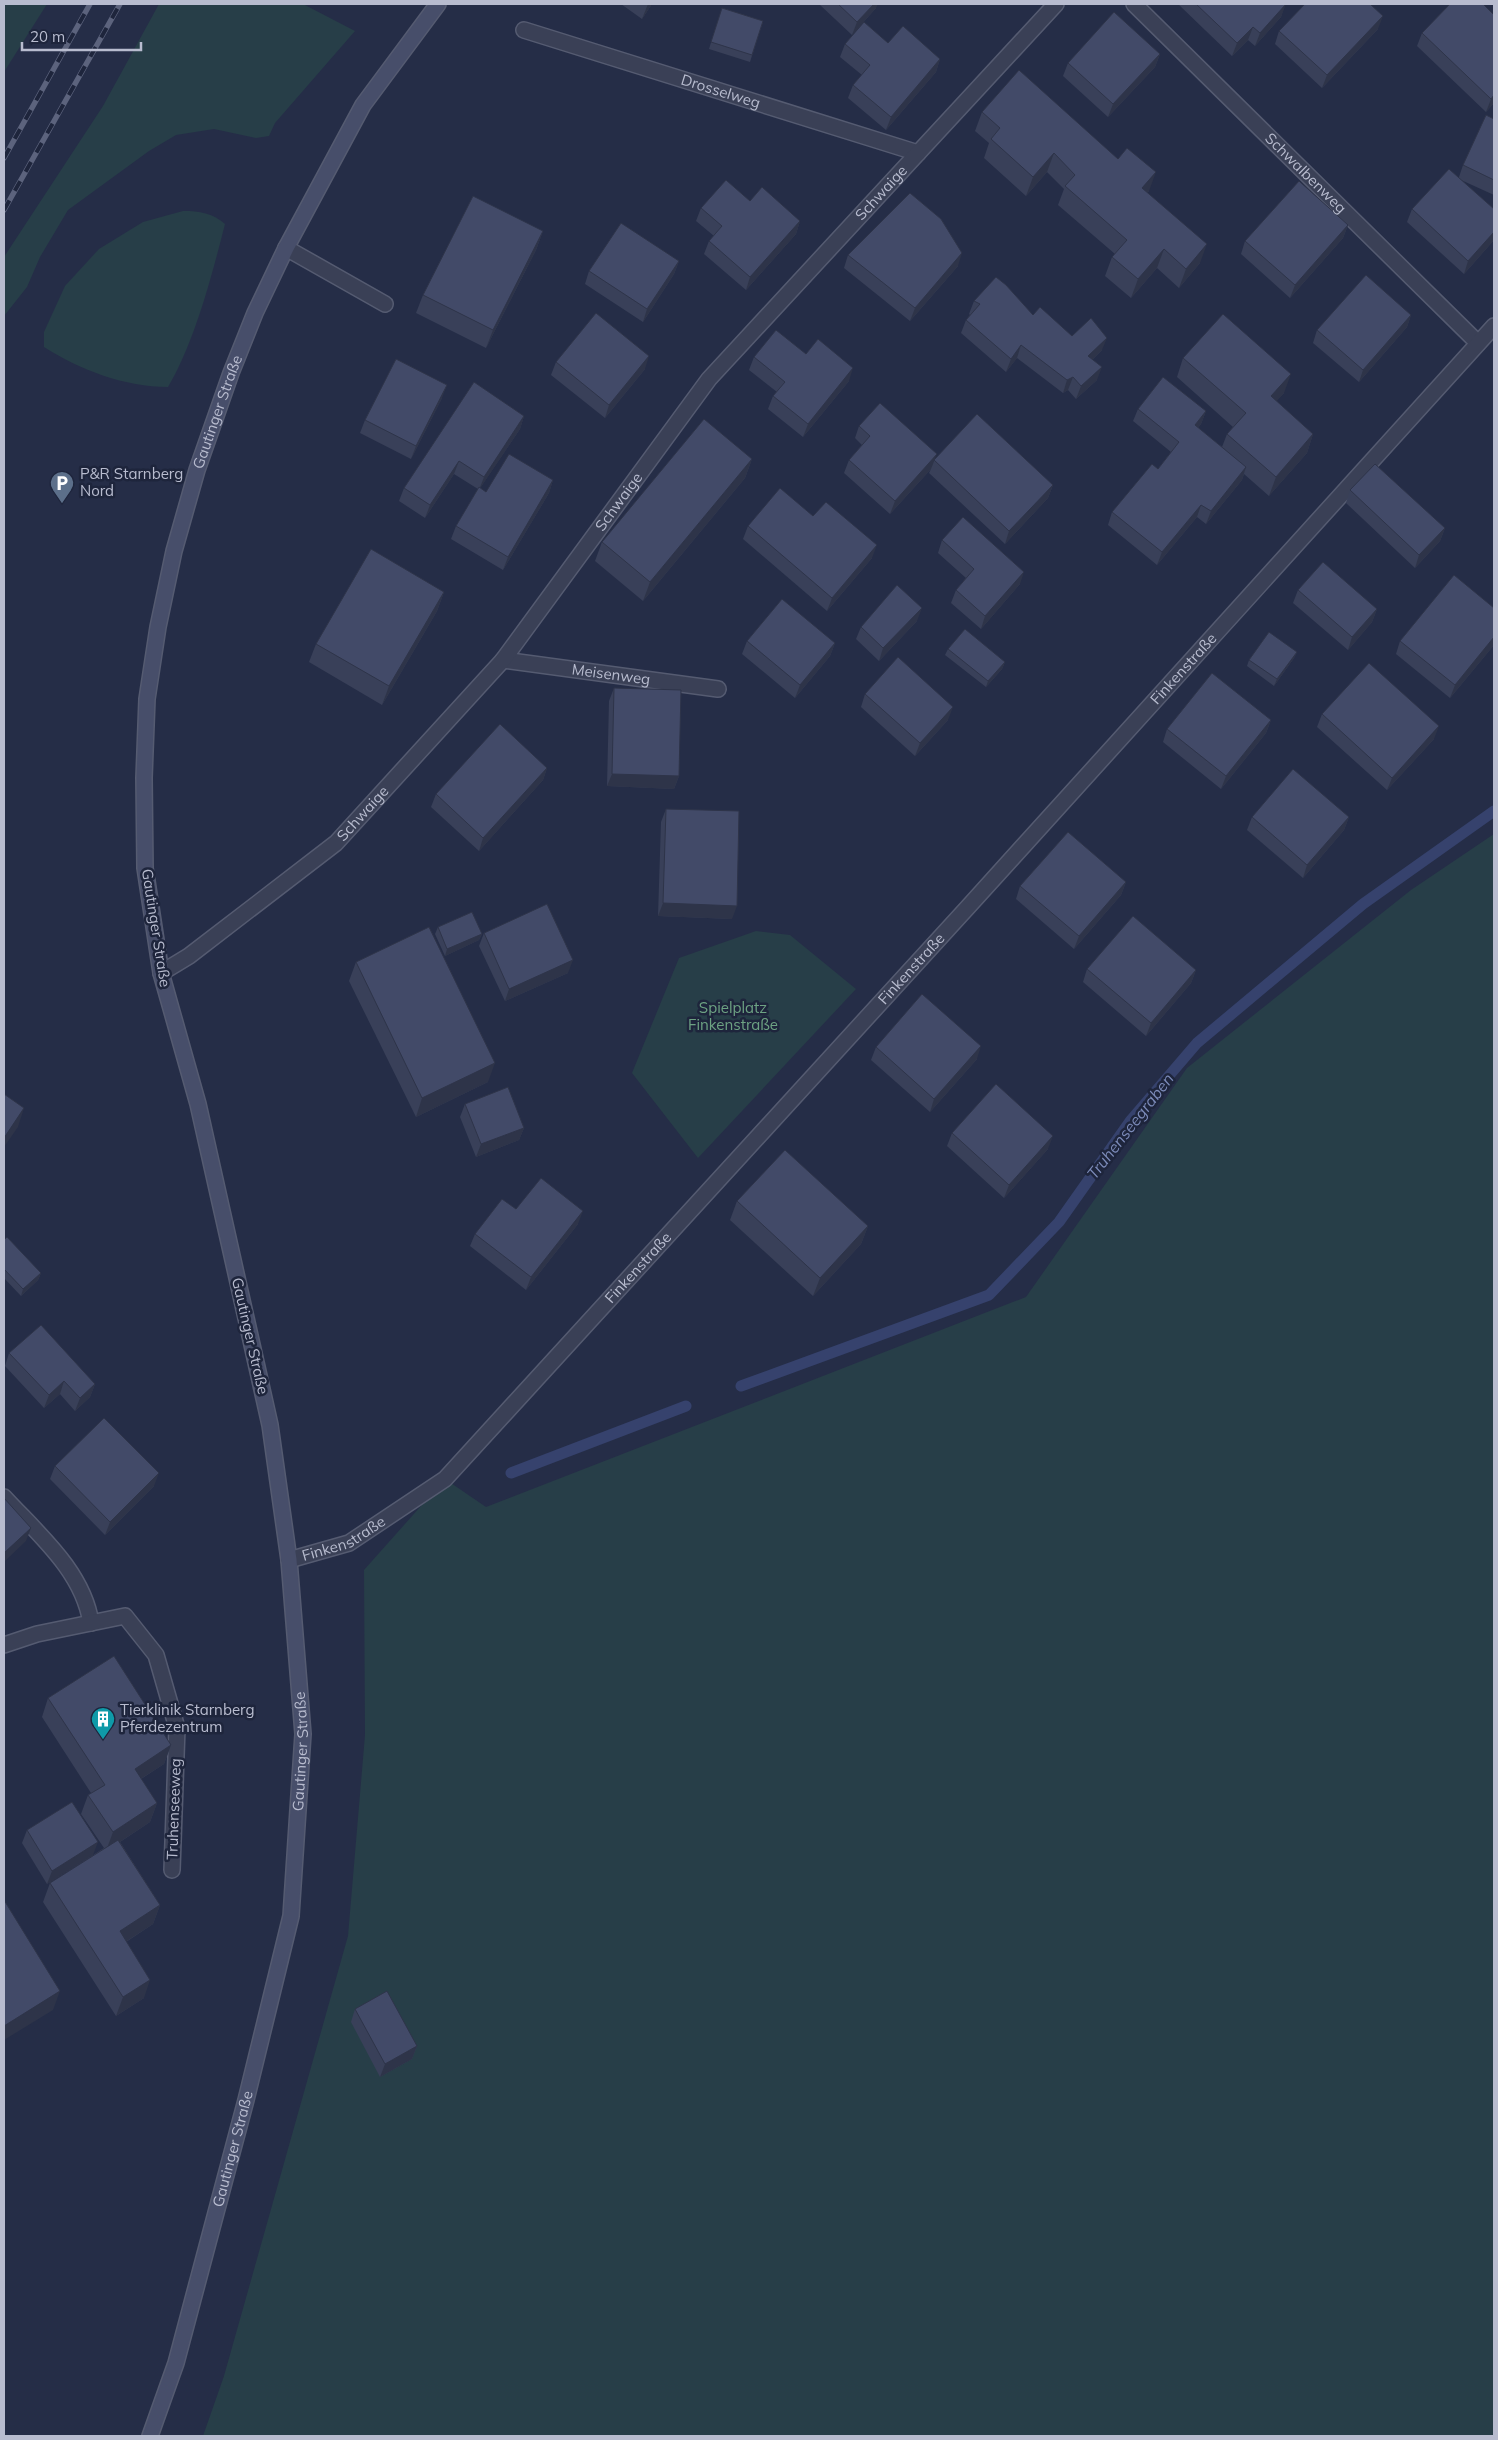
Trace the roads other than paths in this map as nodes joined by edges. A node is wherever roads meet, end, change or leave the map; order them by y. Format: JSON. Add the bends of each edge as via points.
{"nodes":[{"id":1,"x":438,"y":4,"type":"edge"},
{"id":2,"x":1056,"y":4,"type":"edge"},
{"id":3,"x":1134,"y":4,"type":"edge"},
{"id":4,"x":524,"y":30,"type":"dead end"},
{"id":5,"x":918,"y":153,"type":"junction"},
{"id":6,"x":286,"y":248,"type":"junction"},
{"id":7,"x":384,"y":304,"type":"dead end"},
{"id":8,"x":1494,"y":326,"type":"edge"},
{"id":9,"x":1478,"y":343,"type":"junction"},
{"id":10,"x":503,"y":660,"type":"junction"},
{"id":11,"x":718,"y":689,"type":"dead end"},
{"id":12,"x":160,"y":973,"type":"junction"},
{"id":13,"x":4,"y":1497,"type":"edge"},
{"id":14,"x":289,"y":1560,"type":"junction"},
{"id":15,"x":91,"y":1623,"type":"junction"},
{"id":16,"x":4,"y":1645,"type":"edge"},
{"id":17,"x":172,"y":1870,"type":"dead end"},
{"id":18,"x":150,"y":2436,"type":"edge"}],
"edges":[{"from":1,"to":6,"type":"main road","name":"Gautinger Straße","via":[[363,105]]},
{"from":2,"to":5,"type":"street","name":"Schwaige"},
{"from":3,"to":9,"type":"street","name":"Schwalbenweg"},
{"from":4,"to":5,"type":"street","name":"Drosselweg"},
{"from":5,"to":10,"type":"street","name":"Schwaige","via":[[709,379]]},
{"from":6,"to":7,"type":"street"},
{"from":6,"to":12,"type":"main road","name":"Gautinger Straße","via":[[255,313],[197,470],[174,552],[158,627],[147,700],[144,778],[145,868]]},
{"from":8,"to":9,"type":"street","name":"Finkenstraße"},
{"from":9,"to":14,"type":"street","name":"Finkenstraße","via":[[975,900],[445,1478],[349,1543]]},
{"from":10,"to":11,"type":"street","name":"Meisenweg"},
{"from":10,"to":12,"type":"street","name":"Schwaige","via":[[336,843],[189,956]]},
{"from":12,"to":14,"type":"main road","name":"Gautinger Straße","via":[[198,1104],[265,1406]]},
{"from":13,"to":15,"type":"street","via":[[68,1567],[88,1605]]},
{"from":14,"to":18,"type":"main road","name":"Gautinger Straße","via":[[303,1734],[291,1916],[176,2363]]},
{"from":15,"to":16,"type":"street","name":"Truhenseeweg","via":[[37,1634]]},
{"from":15,"to":17,"type":"street","name":"Truhenseeweg","via":[[125,1616],[156,1655],[177,1728]]}]}
